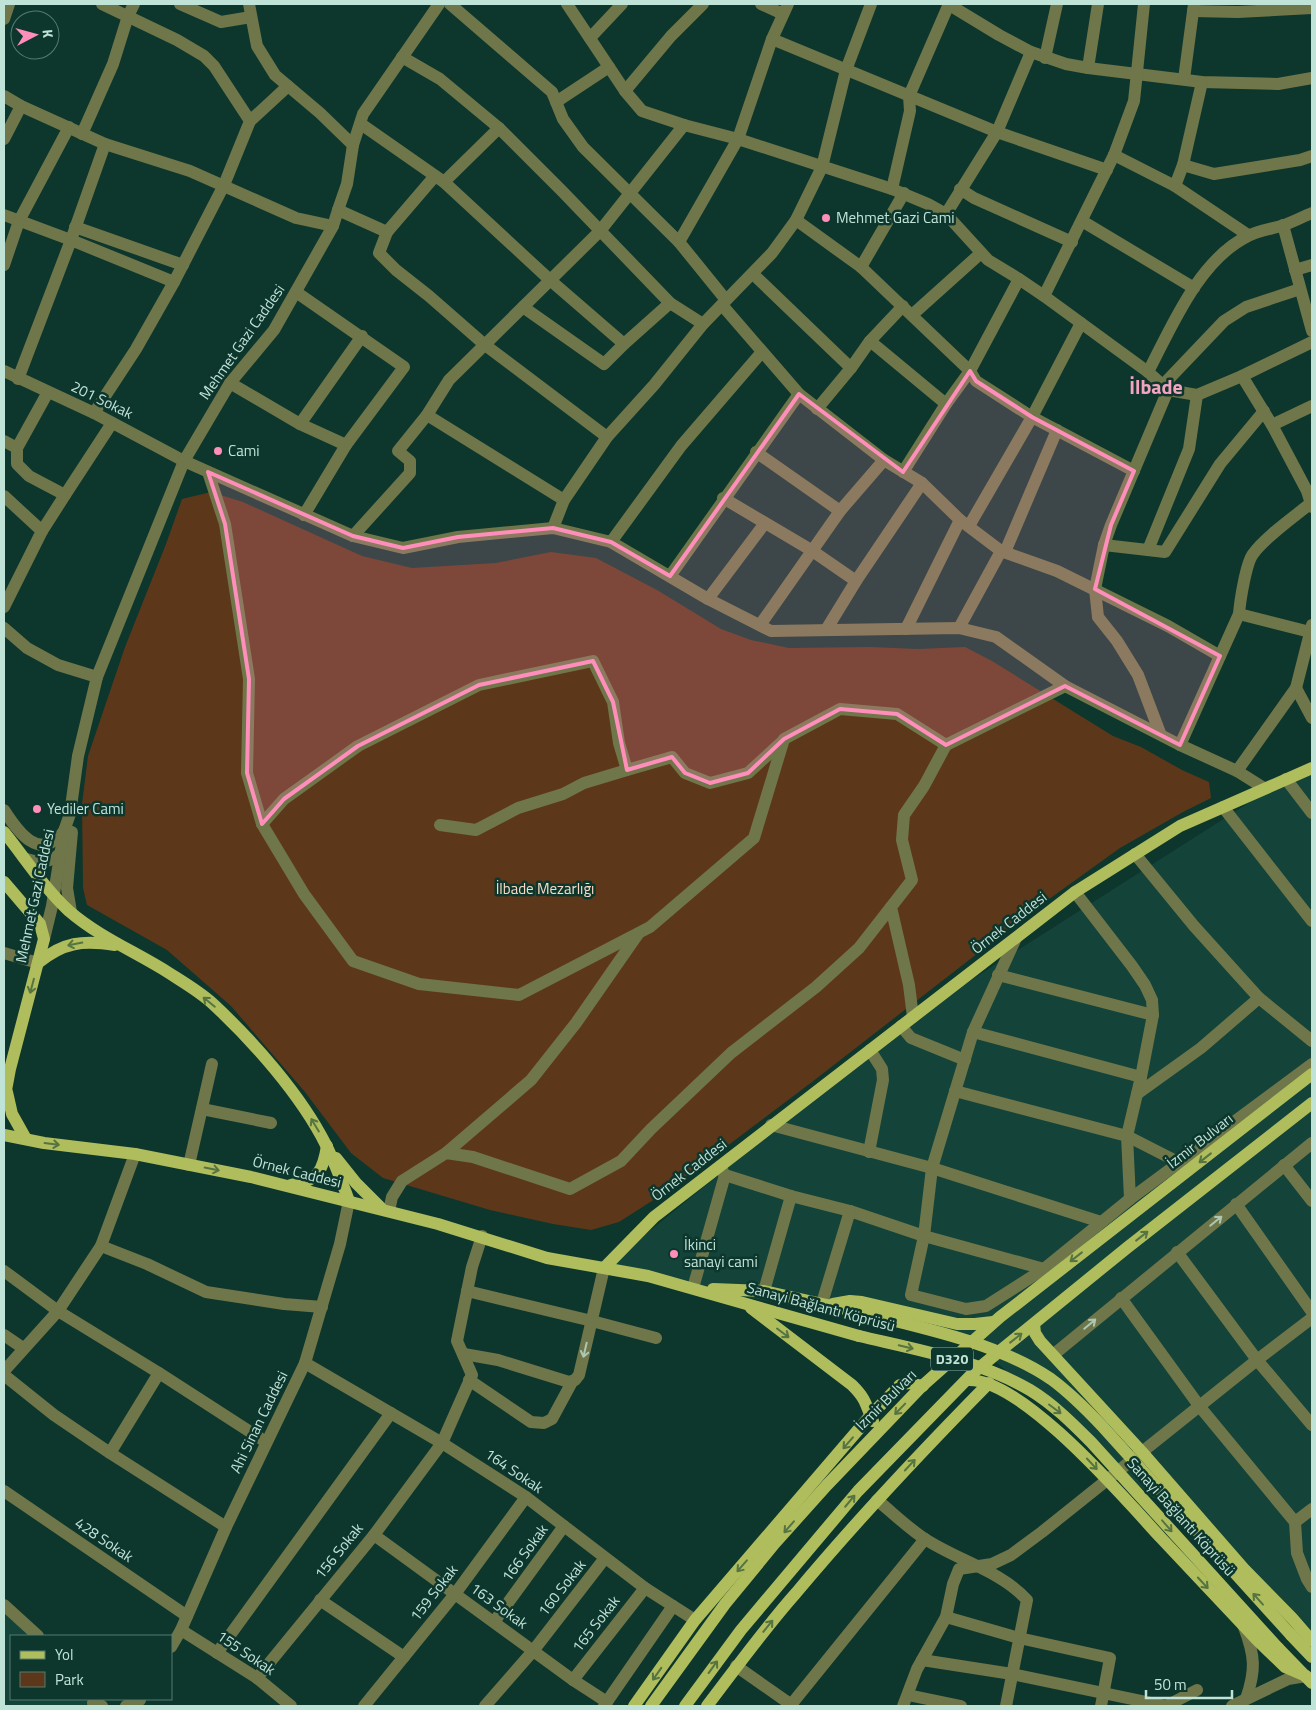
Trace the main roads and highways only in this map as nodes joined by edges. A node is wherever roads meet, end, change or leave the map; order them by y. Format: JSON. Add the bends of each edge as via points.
{"nodes":[{"id":1,"x":1312,"y":768,"type":"edge"},
{"id":2,"x":4,"y":832,"type":"edge"},
{"id":3,"x":4,"y":882,"type":"edge"},
{"id":4,"x":118,"y":945,"type":"junction"},
{"id":5,"x":38,"y":963,"type":"junction"},
{"id":6,"x":1312,"y":1074,"type":"edge"},
{"id":7,"x":5,"y":1094,"type":"edge"},
{"id":8,"x":1312,"y":1103,"type":"edge"},
{"id":9,"x":4,"y":1135,"type":"edge"},
{"id":10,"x":26,"y":1140,"type":"junction"},
{"id":11,"x":327,"y":1146,"type":"junction"},
{"id":12,"x":287,"y":1186,"type":"junction"},
{"id":13,"x":349,"y":1201,"type":"junction"},
{"id":14,"x":386,"y":1210,"type":"junction"},
{"id":15,"x":604,"y":1268,"type":"junction"},
{"id":16,"x":693,"y":1288,"type":"junction"},
{"id":17,"x":745,"y":1303,"type":"junction"},
{"id":18,"x":826,"y":1304,"type":"junction"},
{"id":19,"x":995,"y":1321,"type":"junction"},
{"id":20,"x":1034,"y":1324,"type":"junction"},
{"id":21,"x":967,"y":1380,"type":"junction"},
{"id":22,"x":989,"y":1383,"type":"junction"},
{"id":23,"x":923,"y":1386,"type":"junction"},
{"id":24,"x":870,"y":1416,"type":"junction"},
{"id":25,"x":877,"y":1432,"type":"junction"},
{"id":26,"x":1312,"y":1642,"type":"edge"},
{"id":27,"x":1312,"y":1657,"type":"edge"},
{"id":28,"x":1309,"y":1680,"type":"edge"},
{"id":29,"x":634,"y":1706,"type":"edge"},
{"id":30,"x":651,"y":1706,"type":"edge"},
{"id":31,"x":685,"y":1706,"type":"edge"},
{"id":32,"x":706,"y":1706,"type":"edge"}],
"edges":[{"from":1,"to":15,"type":"main road","name":"Örnek Caddesi","via":[[1180,826],[1075,892],[771,1125],[723,1171],[654,1217]]},
{"from":2,"to":4,"type":"main road","via":[[54,896]]},
{"from":3,"to":5,"type":"main road","name":"Mehmet Gazi Caddesi","via":[[40,924],[44,939]]},
{"from":4,"to":5,"type":"main road","one_way":true,"via":[[85,942],[66,946]]},
{"from":11,"to":4,"type":"main road","one_way":true,"via":[[278,1073],[211,1002]]},
{"from":5,"to":7,"type":"main road","name":"Mehmet Gazi Caddesi","one_way":true},
{"from":6,"to":19,"type":"main road","name":"İzmir Bulvarı","number":"D320","one_way":true},
{"from":7,"to":10,"type":"main road"},
{"from":20,"to":8,"type":"main road","number":"D320","one_way":true},
{"from":9,"to":10,"type":"main road","name":"Örnek Caddesi"},
{"from":10,"to":12,"type":"main road","name":"Örnek Caddesi","one_way":true,"via":[[135,1154]]},
{"from":11,"to":12,"type":"main road","via":[[320,1171],[314,1177]]},
{"from":11,"to":13,"type":"main road"},
{"from":11,"to":14,"type":"main road","via":[[356,1183]]},
{"from":12,"to":13,"type":"main road","name":"Örnek Caddesi"},
{"from":13,"to":14,"type":"main road","name":"Örnek Caddesi"},
{"from":14,"to":15,"type":"main road","name":"Örnek Caddesi","via":[[482,1236],[547,1258]]},
{"from":15,"to":16,"type":"main road"},
{"from":16,"to":17,"type":"main road","name":"Sanayi Bağlantı Köprüsü"},
{"from":16,"to":18,"type":"main road","name":"Sanayi Bağlantı Köprüsü","via":[[764,1291]]},
{"from":17,"to":24,"type":"main road","one_way":true,"via":[[862,1394]]},
{"from":17,"to":28,"type":"main road","name":"Sanayi Bağlantı Köprüsü","one_way":true,"bridge":true,"via":[[976,1367],[1006,1377],[1031,1391],[1066,1417],[1091,1442]]},
{"from":18,"to":19,"type":"main road","via":[[862,1302],[966,1325]]},
{"from":27,"to":18,"type":"main road","name":"Sanayi Bağlantı Köprüsü","one_way":true,"bridge":true,"via":[[1109,1432],[1051,1379],[1021,1362],[974,1343]]},
{"from":19,"to":23,"type":"main road","name":"İzmir Bulvarı","number":"D320"},
{"from":21,"to":20,"type":"main road","number":"D320","one_way":true},
{"from":20,"to":26,"type":"main road","via":[[1036,1336]]},
{"from":21,"to":22,"type":"main road"},
{"from":31,"to":21,"type":"main road","number":"D320","one_way":true,"via":[[741,1630],[858,1492]]},
{"from":22,"to":28,"type":"main road","one_way":true,"via":[[1049,1424],[1084,1455],[1244,1627],[1279,1662]]},
{"from":32,"to":22,"type":"main road","one_way":true,"via":[[795,1594],[877,1500]]},
{"from":23,"to":24,"type":"main road","via":[[909,1382],[900,1385]]},
{"from":23,"to":25,"type":"main road","name":"İzmir Bulvarı","number":"D320","one_way":true},
{"from":24,"to":25,"type":"main road"},
{"from":24,"to":29,"type":"main road","one_way":true,"via":[[695,1620]]},
{"from":25,"to":30,"type":"main road","name":"İzmir Bulvarı","number":"D320","one_way":true,"via":[[731,1596]]}]}
